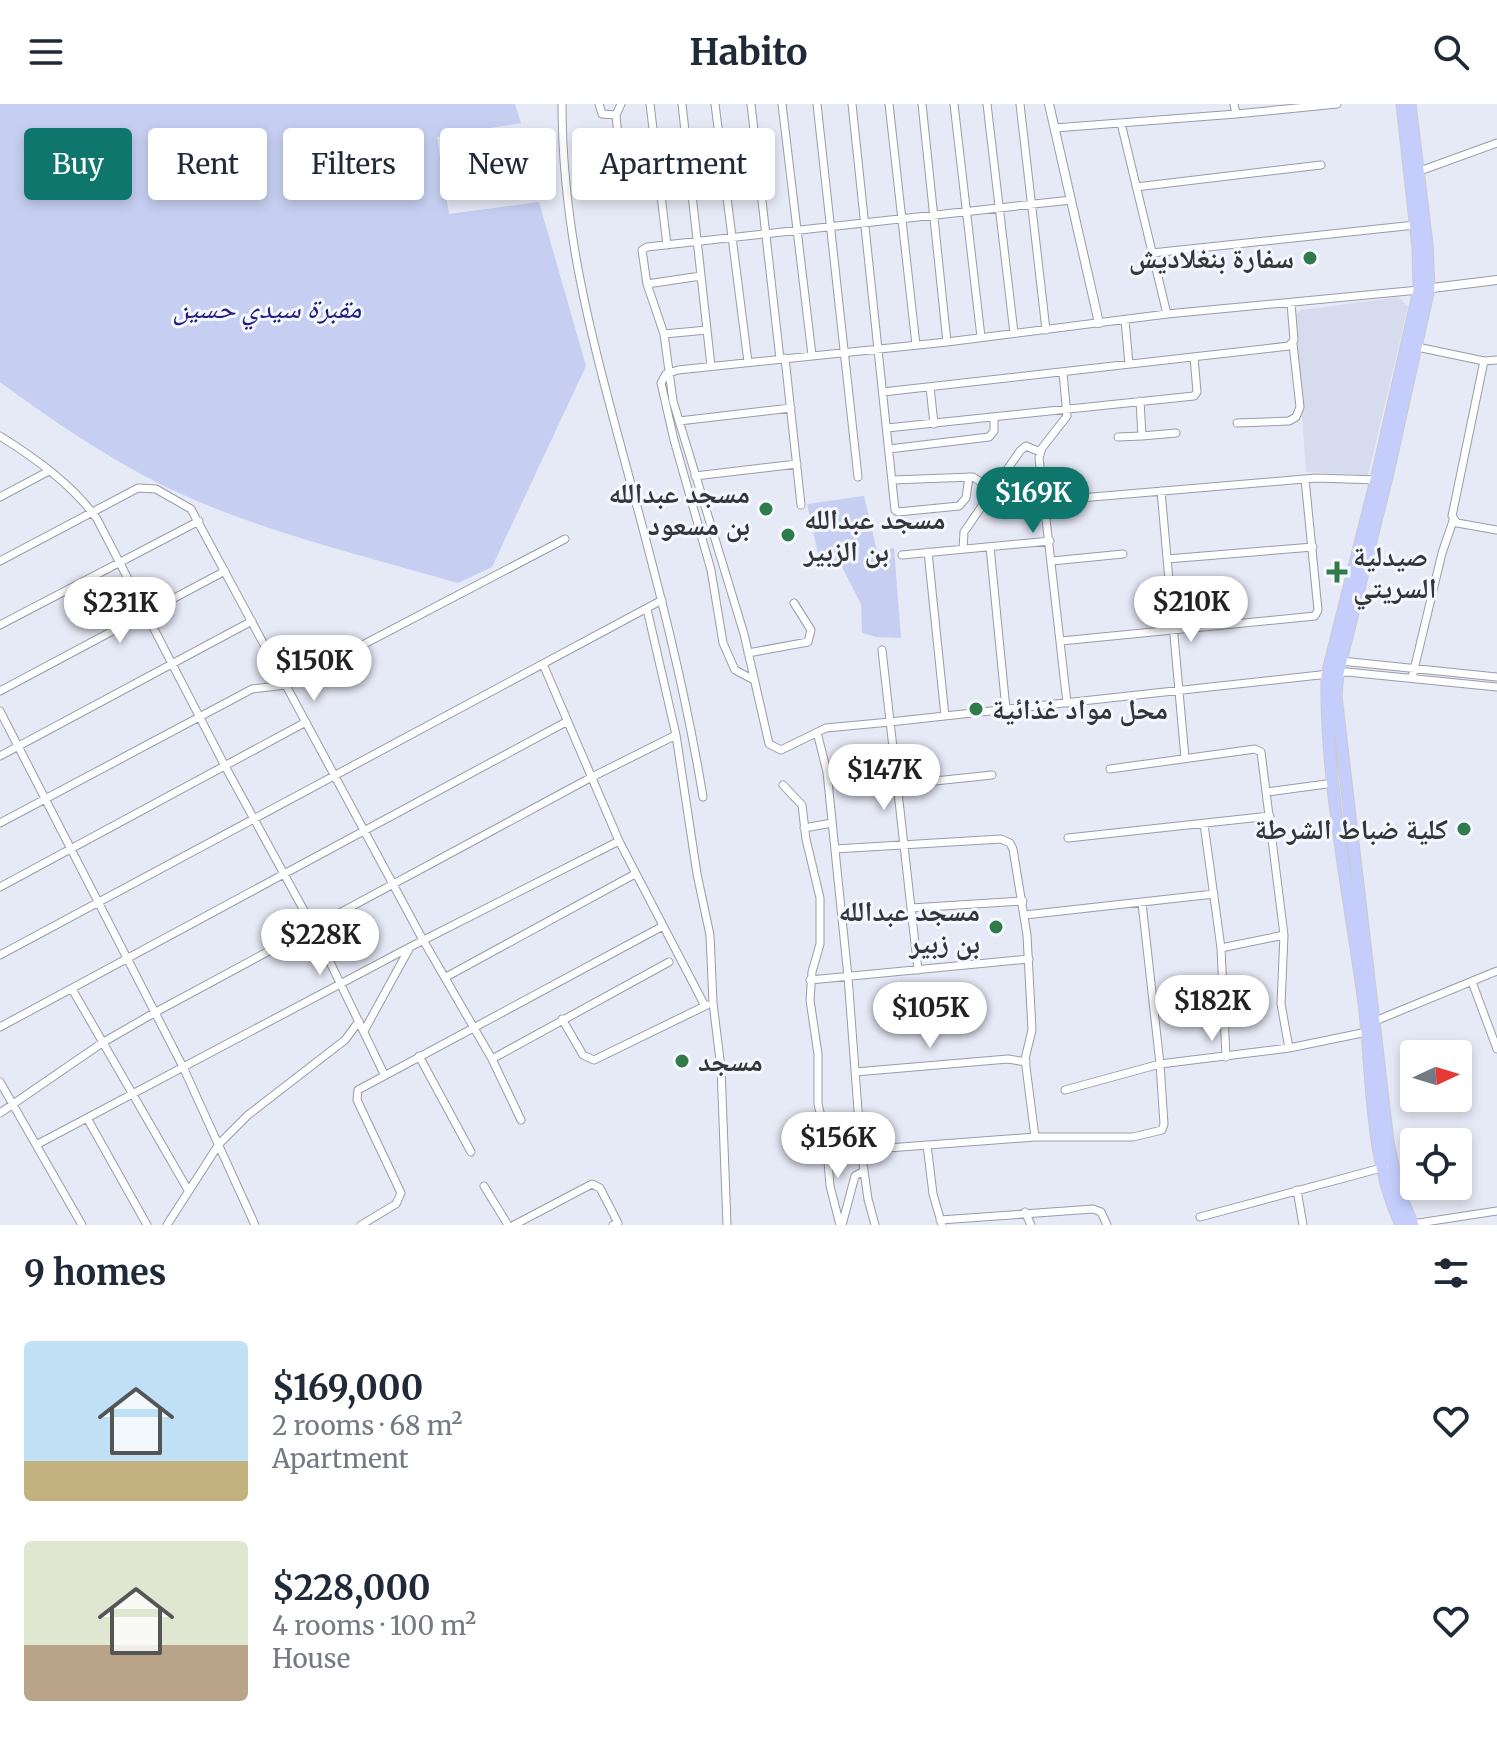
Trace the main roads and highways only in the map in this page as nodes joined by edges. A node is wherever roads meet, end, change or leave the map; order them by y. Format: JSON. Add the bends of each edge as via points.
{"nodes":[{"id":1,"x":1402,"y":104,"type":"edge"},
{"id":2,"x":1410,"y":104,"type":"edge"},
{"id":3,"x":1424,"y":289,"type":"junction"},
{"id":4,"x":1382,"y":479,"type":"junction"},
{"id":5,"x":1333,"y":674,"type":"junction"},
{"id":6,"x":1386,"y":1167,"type":"junction"},
{"id":7,"x":1409,"y":1225,"type":"edge"}],
"edges":[{"from":1,"to":3,"type":"main road"},
{"from":2,"to":3,"type":"main road","via":[[1427,244]]},
{"from":3,"to":4,"type":"main road"},
{"from":3,"to":4,"type":"main road","via":[[1417,347]]},
{"from":4,"to":5,"type":"main road"},
{"from":4,"to":5,"type":"main road","via":[[1341,661]]},
{"from":5,"to":6,"type":"main road","via":[[1375,1021]]},
{"from":5,"to":6,"type":"main road","via":[[1334,783]]},
{"from":6,"to":7,"type":"main road","via":[[1388,1195]]}]}
